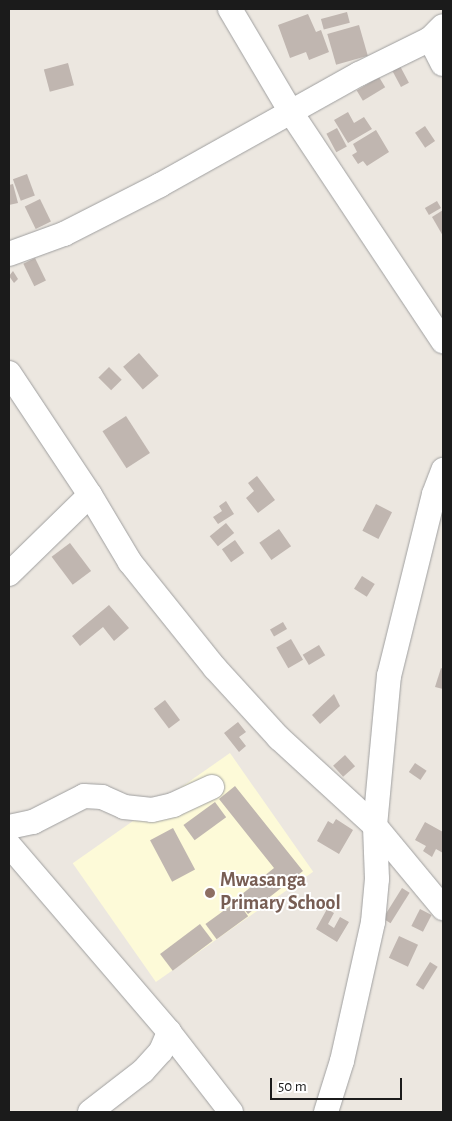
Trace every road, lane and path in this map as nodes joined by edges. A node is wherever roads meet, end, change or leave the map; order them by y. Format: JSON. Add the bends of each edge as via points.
{"nodes":[{"id":1,"x":230,"y":9,"type":"edge"},
{"id":2,"x":436,"y":32,"type":"edge"},
{"id":3,"x":443,"y":64,"type":"edge"},
{"id":4,"x":292,"y":114,"type":"junction"},
{"id":5,"x":9,"y":254,"type":"edge"},
{"id":6,"x":443,"y":341,"type":"edge"},
{"id":7,"x":9,"y":373,"type":"edge"},
{"id":8,"x":443,"y":470,"type":"edge"},
{"id":9,"x":90,"y":495,"type":"junction"},
{"id":10,"x":9,"y":574,"type":"edge"},
{"id":11,"x":212,"y":786,"type":"dead end"},
{"id":12,"x":375,"y":826,"type":"junction"},
{"id":13,"x":9,"y":827,"type":"edge"},
{"id":14,"x":9,"y":845,"type":"edge"},
{"id":15,"x":443,"y":908,"type":"edge"},
{"id":16,"x":169,"y":1032,"type":"junction"},
{"id":17,"x":90,"y":1112,"type":"edge"},
{"id":18,"x":231,"y":1112,"type":"edge"},
{"id":19,"x":326,"y":1112,"type":"edge"}],
"edges":[{"from":1,"to":4,"type":"street"},
{"from":2,"to":3,"type":"street"},
{"from":2,"to":4,"type":"street"},
{"from":4,"to":5,"type":"street","via":[[64,234]]},
{"from":4,"to":6,"type":"street"},
{"from":7,"to":9,"type":"street"},
{"from":8,"to":12,"type":"street","via":[[429,513],[389,676]]},
{"from":9,"to":10,"type":"street"},
{"from":9,"to":12,"type":"street","via":[[130,562],[221,676],[279,738]]},
{"from":11,"to":13,"type":"street","via":[[174,805],[152,810],[124,807],[102,798],[84,796],[33,822]]},
{"from":12,"to":15,"type":"street"},
{"from":12,"to":19,"type":"street","via":[[377,879],[372,922],[348,1036]]},
{"from":14,"to":16,"type":"street"},
{"from":16,"to":17,"type":"street","via":[[161,1051],[143,1071]]},
{"from":16,"to":18,"type":"street"}]}
